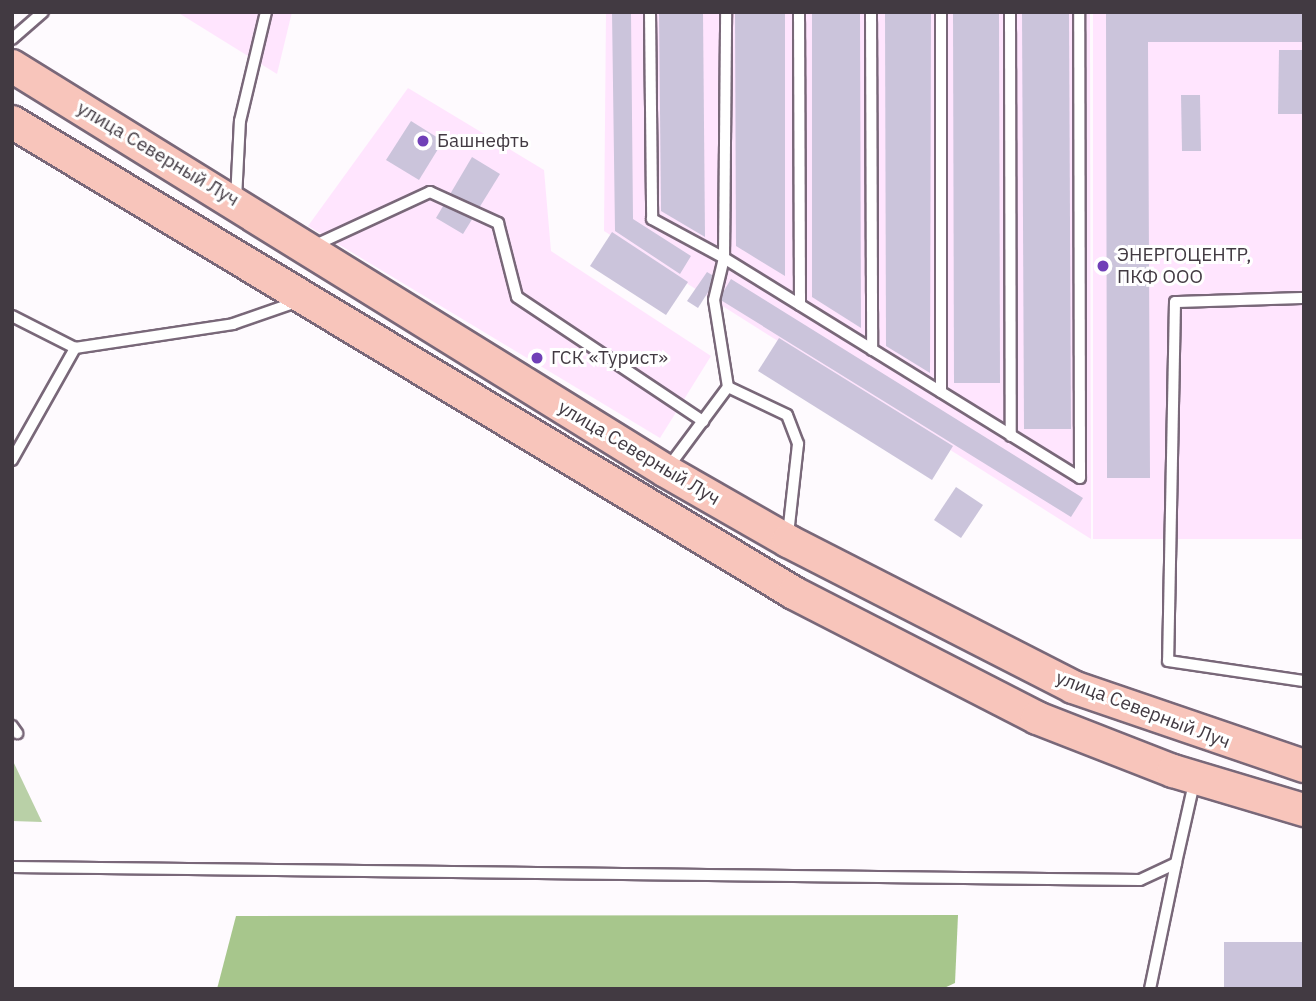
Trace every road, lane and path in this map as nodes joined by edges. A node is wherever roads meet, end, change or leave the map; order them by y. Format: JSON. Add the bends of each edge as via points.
{"nodes":[{"id":1,"x":43,"y":12,"type":"edge"},
{"id":2,"x":266,"y":12,"type":"edge"},
{"id":3,"x":650,"y":12,"type":"edge"},
{"id":4,"x":726,"y":12,"type":"edge"},
{"id":5,"x":799,"y":12,"type":"edge"},
{"id":6,"x":871,"y":12,"type":"edge"},
{"id":7,"x":941,"y":12,"type":"edge"},
{"id":8,"x":1010,"y":12,"type":"edge"},
{"id":9,"x":1079,"y":12,"type":"edge"},
{"id":10,"x":12,"y":39,"type":"edge"},
{"id":11,"x":12,"y":66,"type":"edge"},
{"id":12,"x":12,"y":122,"type":"edge"},
{"id":13,"x":236,"y":202,"type":"junction"},
{"id":14,"x":309,"y":248,"type":"junction"},
{"id":15,"x":724,"y":258,"type":"junction"},
{"id":16,"x":1304,"y":298,"type":"edge"},
{"id":17,"x":304,"y":300,"type":"junction"},
{"id":18,"x":800,"y":305,"type":"junction"},
{"id":19,"x":12,"y":316,"type":"edge"},
{"id":20,"x":75,"y":348,"type":"junction"},
{"id":21,"x":872,"y":350,"type":"junction"},
{"id":22,"x":728,"y":387,"type":"junction"},
{"id":23,"x":941,"y":392,"type":"junction"},
{"id":24,"x":703,"y":421,"type":"junction"},
{"id":25,"x":1011,"y":436,"type":"junction"},
{"id":26,"x":12,"y":460,"type":"edge"},
{"id":27,"x":666,"y":471,"type":"junction"},
{"id":28,"x":788,"y":541,"type":"junction"},
{"id":29,"x":1304,"y":681,"type":"edge"},
{"id":30,"x":1304,"y":766,"type":"edge"},
{"id":31,"x":1196,"y":777,"type":"junction"},
{"id":32,"x":1304,"y":810,"type":"edge"},
{"id":33,"x":1176,"y":863,"type":"junction"},
{"id":34,"x":12,"y":867,"type":"edge"},
{"id":35,"x":1150,"y":989,"type":"edge"}],
"edges":[{"from":1,"to":10,"type":"lane"},
{"from":2,"to":13,"type":"lane","via":[[240,121]]},
{"from":3,"to":15,"type":"lane","via":[[653,219]]},
{"from":4,"to":15,"type":"lane"},
{"from":5,"to":18,"type":"lane"},
{"from":6,"to":21,"type":"lane"},
{"from":7,"to":23,"type":"lane"},
{"from":8,"to":25,"type":"lane"},
{"from":9,"to":25,"type":"lane","via":[[1080,478]]},
{"from":11,"to":13,"type":"main road","name":"улица Северный Луч"},
{"from":12,"to":17,"type":"main road"},
{"from":13,"to":14,"type":"main road","name":"улица Северный Луч"},
{"from":14,"to":24,"type":"lane","via":[[430,192],[498,223],[517,297]]},
{"from":14,"to":27,"type":"main road","name":"улица Северный Луч"},
{"from":15,"to":18,"type":"lane"},
{"from":15,"to":22,"type":"lane","via":[[713,300]]},
{"from":16,"to":29,"type":"lane","via":[[1175,302],[1168,661]]},
{"from":17,"to":20,"type":"lane","via":[[233,324]]},
{"from":17,"to":31,"type":"main road","via":[[794,593],[1037,718]]},
{"from":18,"to":21,"type":"lane"},
{"from":19,"to":20,"type":"lane"},
{"from":20,"to":26,"type":"lane"},
{"from":21,"to":23,"type":"lane"},
{"from":22,"to":24,"type":"lane"},
{"from":22,"to":28,"type":"lane","via":[[787,415],[798,444]]},
{"from":23,"to":25,"type":"lane"},
{"from":24,"to":27,"type":"lane"},
{"from":27,"to":28,"type":"main road","name":"улица Северный Луч"},
{"from":28,"to":30,"type":"main road","name":"улица Северный Луч","via":[[1073,687]]},
{"from":31,"to":32,"type":"main road"},
{"from":31,"to":33,"type":"lane"},
{"from":33,"to":34,"type":"lane","via":[[1140,880]]},
{"from":33,"to":35,"type":"lane"}]}
